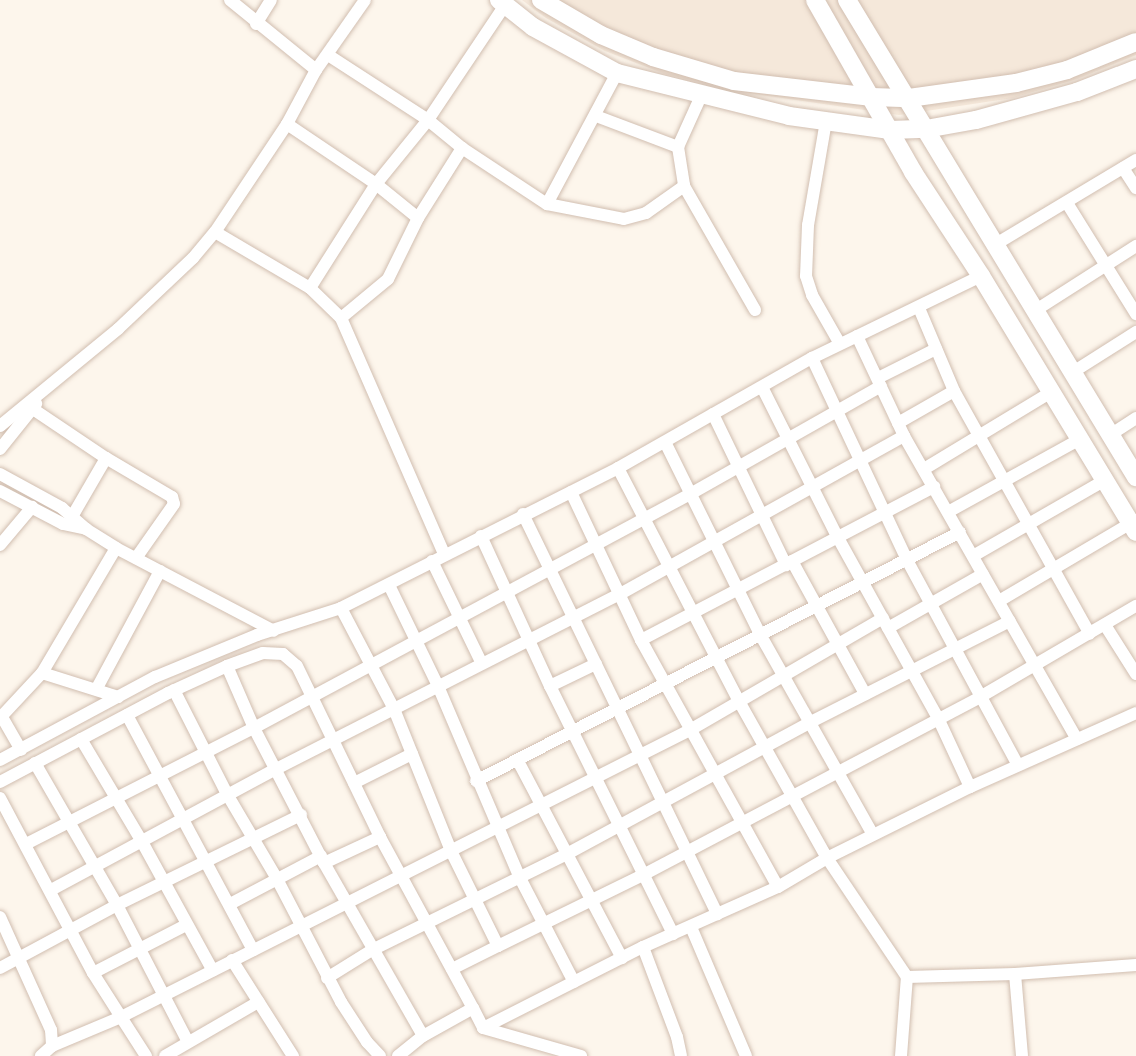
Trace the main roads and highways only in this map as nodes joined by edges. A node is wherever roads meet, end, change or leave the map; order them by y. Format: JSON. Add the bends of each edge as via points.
{"nodes":[{"id":1,"x":541,"y":0,"type":"edge"},
{"id":2,"x":815,"y":0,"type":"edge"},
{"id":3,"x":847,"y":0,"type":"edge"},
{"id":4,"x":502,"y":3,"type":"edge"},
{"id":5,"x":1136,"y":42,"type":"edge"},
{"id":6,"x":1136,"y":69,"type":"edge"},
{"id":7,"x":872,"y":97,"type":"junction"},
{"id":8,"x":909,"y":98,"type":"junction"},
{"id":9,"x":926,"y":129,"type":"junction"},
{"id":10,"x":890,"y":130,"type":"junction"},
{"id":11,"x":1136,"y":477,"type":"edge"},
{"id":12,"x":1134,"y":525,"type":"edge"}],
"edges":[{"from":1,"to":7,"type":"main road","via":[[600,35],[653,57],[734,81]]},
{"from":2,"to":7,"type":"main road"},
{"from":3,"to":8,"type":"main road"},
{"from":4,"to":10,"type":"main road","via":[[534,27],[617,73],[701,96]]},
{"from":5,"to":8,"type":"main road","via":[[1067,70],[1016,83]]},
{"from":6,"to":9,"type":"main road","via":[[1077,92]]},
{"from":7,"to":8,"type":"main road"},
{"from":7,"to":10,"type":"main road"},
{"from":8,"to":9,"type":"main road"},
{"from":9,"to":10,"type":"main road"},
{"from":9,"to":11,"type":"main road"},
{"from":10,"to":12,"type":"main road"}]}
